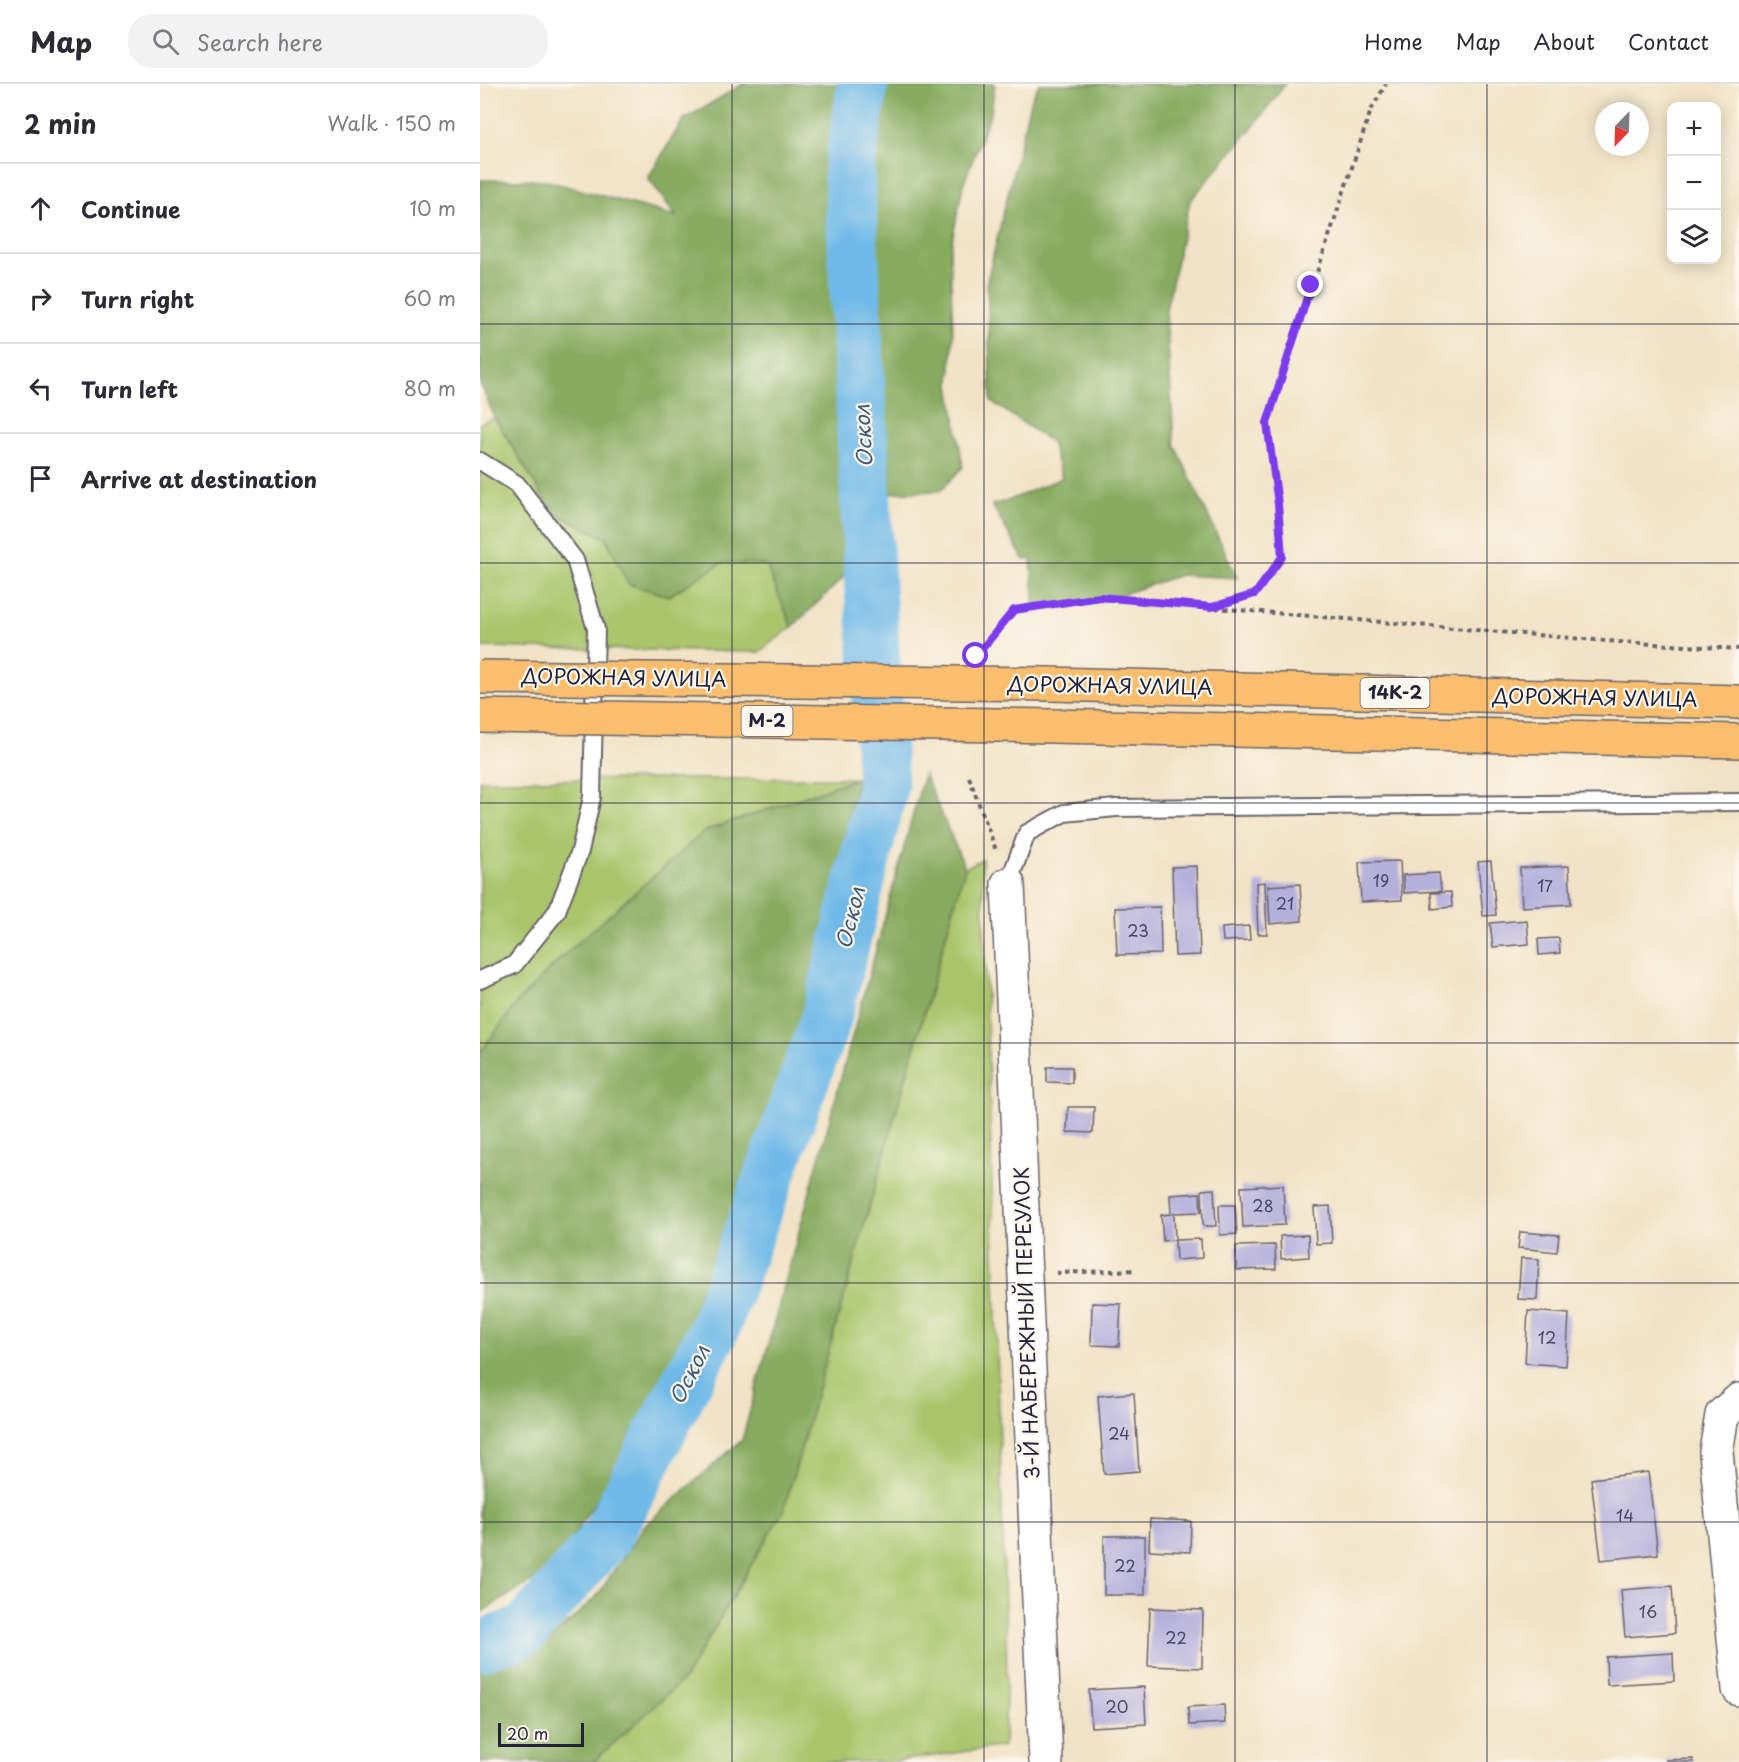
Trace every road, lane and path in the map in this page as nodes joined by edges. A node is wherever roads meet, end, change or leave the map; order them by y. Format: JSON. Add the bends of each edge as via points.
{"nodes":[{"id":1,"x":1386,"y":84,"type":"edge"},
{"id":2,"x":480,"y":460,"type":"edge"},
{"id":3,"x":1212,"y":607,"type":"junction"},
{"id":4,"x":1739,"y":649,"type":"edge"},
{"id":5,"x":976,"y":656,"type":"dead end"},
{"id":6,"x":480,"y":677,"type":"edge"},
{"id":7,"x":1050,"y":684,"type":"joint"},
{"id":8,"x":1739,"y":702,"type":"edge"},
{"id":9,"x":480,"y":716,"type":"edge"},
{"id":10,"x":1054,"y":726,"type":"joint"},
{"id":11,"x":1739,"y":741,"type":"edge"},
{"id":12,"x":969,"y":777,"type":"dead end"},
{"id":13,"x":1739,"y":802,"type":"edge"},
{"id":14,"x":1008,"y":884,"type":"junction"},
{"id":15,"x":480,"y":980,"type":"edge"},
{"id":16,"x":1136,"y":1270,"type":"dead end"},
{"id":17,"x":1025,"y":1274,"type":"junction"},
{"id":18,"x":1739,"y":1400,"type":"edge"},
{"id":19,"x":1739,"y":1689,"type":"edge"},
{"id":20,"x":1046,"y":1762,"type":"edge"}],
"edges":[{"from":1,"to":3,"type":"path","via":[[1371,110],[1267,423],[1282,557],[1255,594]]},
{"from":2,"to":15,"type":"lane","via":[[517,484],[575,560],[596,629],[592,797],[580,851],[556,911],[514,965]]},
{"from":3,"to":4,"type":"path"},
{"from":3,"to":5,"type":"path","via":[[1100,597],[1014,610]]},
{"from":6,"to":7,"type":"main road","name":"ДОРОЖНАЯ УЛИЦА","number":"М-2","bridge":true},
{"from":7,"to":8,"type":"main road","name":"ДОРОЖНАЯ УЛИЦА","number":"14К-2"},
{"from":9,"to":10,"type":"main road","name":"ДОРОЖНАЯ УЛИЦА","number":"М-2","bridge":true},
{"from":10,"to":11,"type":"main road","name":"ДОРОЖНАЯ УЛИЦА","number":"14К-2"},
{"from":12,"to":14,"type":"path"},
{"from":13,"to":14,"type":"lane","via":[[1116,808],[1064,813],[1027,833]]},
{"from":14,"to":17,"type":"street","name":"3-Й НАБЕРЕЖНЫЙ ПЕРЕУЛОК"},
{"from":16,"to":17,"type":"path"},
{"from":17,"to":20,"type":"street","name":"3-Й НАБЕРЕЖНЫЙ ПЕРЕУЛОК"},
{"from":18,"to":19,"type":"street","via":[[1722,1415],[1716,1452]]}]}
